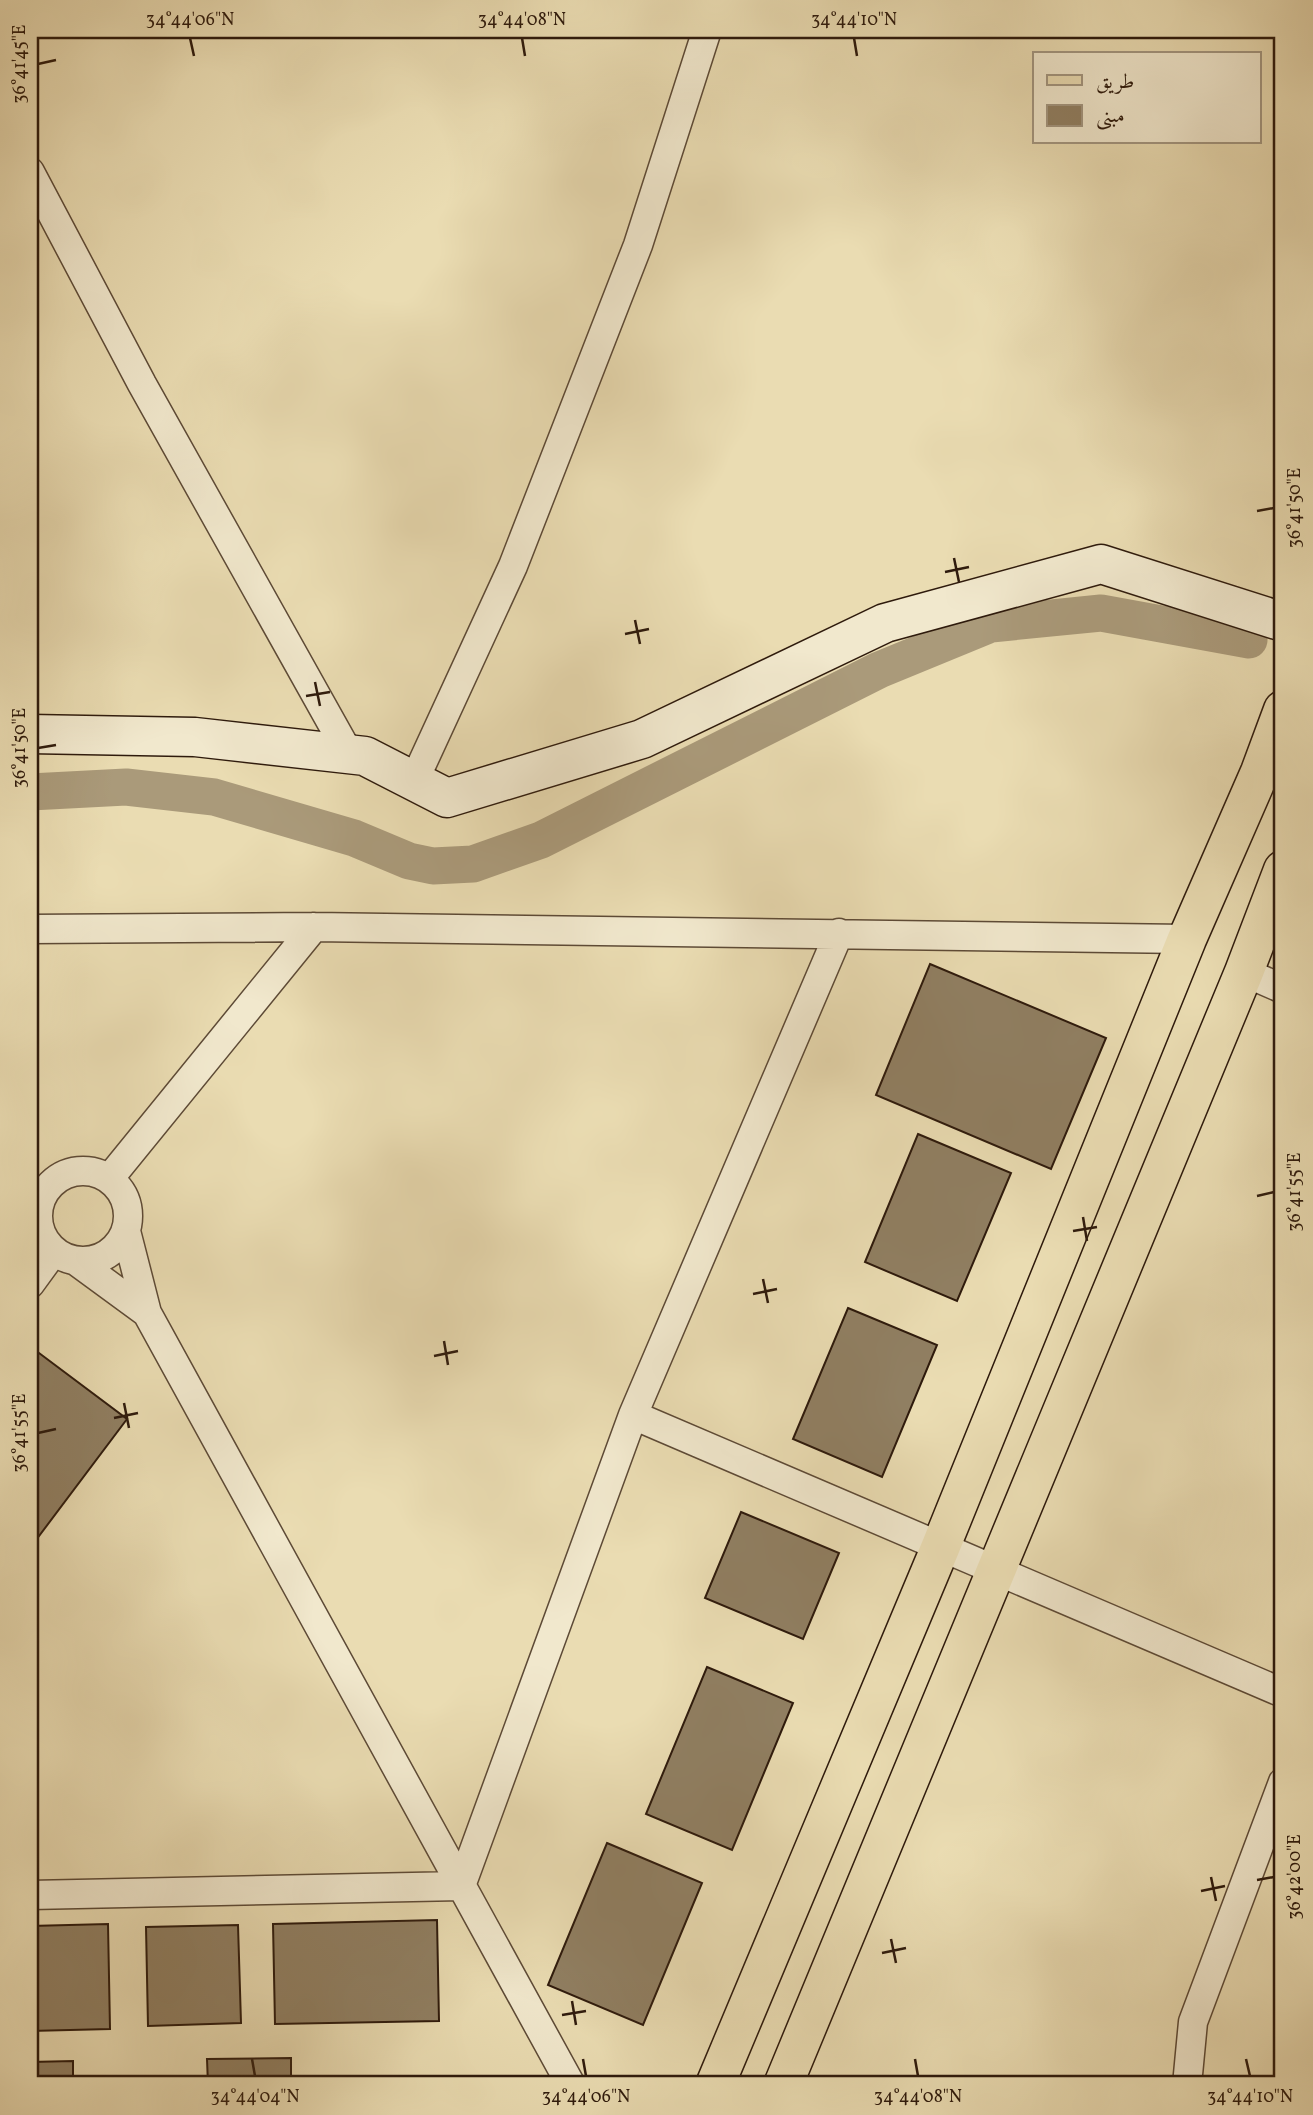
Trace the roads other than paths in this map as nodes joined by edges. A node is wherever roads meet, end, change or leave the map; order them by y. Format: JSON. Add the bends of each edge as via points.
{"nodes":[{"id":1,"x":707,"y":30,"type":"edge"},
{"id":2,"x":30,"y":172,"type":"edge"},
{"id":3,"x":1283,"y":622,"type":"edge"},
{"id":4,"x":1283,"y":710,"type":"edge"},
{"id":5,"x":30,"y":734,"type":"edge"},
{"id":6,"x":349,"y":754,"type":"junction"},
{"id":7,"x":414,"y":782,"type":"junction"},
{"id":8,"x":1283,"y":870,"type":"edge"},
{"id":9,"x":314,"y":927,"type":"junction"},
{"id":10,"x":30,"y":929,"type":"edge"},
{"id":11,"x":839,"y":933,"type":"junction"},
{"id":12,"x":1187,"y":939,"type":"junction"},
{"id":13,"x":1244,"y":972,"type":"junction"},
{"id":14,"x":1283,"y":989,"type":"edge"},
{"id":15,"x":109,"y":1179,"type":"junction"},
{"id":16,"x":36,"y":1198,"type":"edge"},
{"id":17,"x":125,"y":1231,"type":"junction"},
{"id":18,"x":51,"y":1246,"type":"edge"},
{"id":19,"x":30,"y":1284,"type":"edge"},
{"id":20,"x":147,"y":1313,"type":"junction"},
{"id":21,"x":634,"y":1415,"type":"junction"},
{"id":22,"x":941,"y":1546,"type":"junction"},
{"id":23,"x":996,"y":1569,"type":"junction"},
{"id":24,"x":1283,"y":1693,"type":"edge"},
{"id":25,"x":1283,"y":1782,"type":"edge"},
{"id":26,"x":461,"y":1886,"type":"junction"},
{"id":27,"x":30,"y":1895,"type":"edge"},
{"id":28,"x":571,"y":2085,"type":"edge"},
{"id":29,"x":715,"y":2085,"type":"edge"},
{"id":30,"x":783,"y":2085,"type":"edge"},
{"id":31,"x":1187,"y":2085,"type":"edge"}],
"edges":[{"from":1,"to":7,"type":"street","via":[[638,245],[513,566]]},
{"from":2,"to":6,"type":"street","via":[[142,384]]},
{"from":3,"to":7,"type":"street","via":[[1101,564],[886,623],[642,739],[447,798]]},
{"from":4,"to":12,"type":"main road"},
{"from":5,"to":6,"type":"street","via":[[195,737]]},
{"from":6,"to":7,"type":"street","via":[[365,756]]},
{"from":8,"to":13,"type":"main road"},
{"from":9,"to":10,"type":"street"},
{"from":9,"to":11,"type":"street"},
{"from":9,"to":15,"type":"street"},
{"from":11,"to":12,"type":"street"},
{"from":11,"to":21,"type":"street"},
{"from":12,"to":22,"type":"main road"},
{"from":13,"to":14,"type":"street"},
{"from":13,"to":23,"type":"main road"},
{"from":15,"to":16,"type":"street","via":[[80,1171],[65,1175]]},
{"from":15,"to":17,"type":"street","via":[[127,1203]]},
{"from":16,"to":18,"type":"street"},
{"from":17,"to":18,"type":"street","via":[[118,1245],[92,1261]]},
{"from":17,"to":20,"type":"street"},
{"from":18,"to":19,"type":"street"},
{"from":18,"to":20,"type":"street"},
{"from":20,"to":26,"type":"street"},
{"from":21,"to":22,"type":"street"},
{"from":21,"to":26,"type":"street"},
{"from":22,"to":23,"type":"street"},
{"from":22,"to":29,"type":"main road"},
{"from":23,"to":24,"type":"street"},
{"from":23,"to":30,"type":"main road"},
{"from":25,"to":31,"type":"street","via":[[1193,2022]]},
{"from":26,"to":27,"type":"street"},
{"from":26,"to":28,"type":"street"}]}
